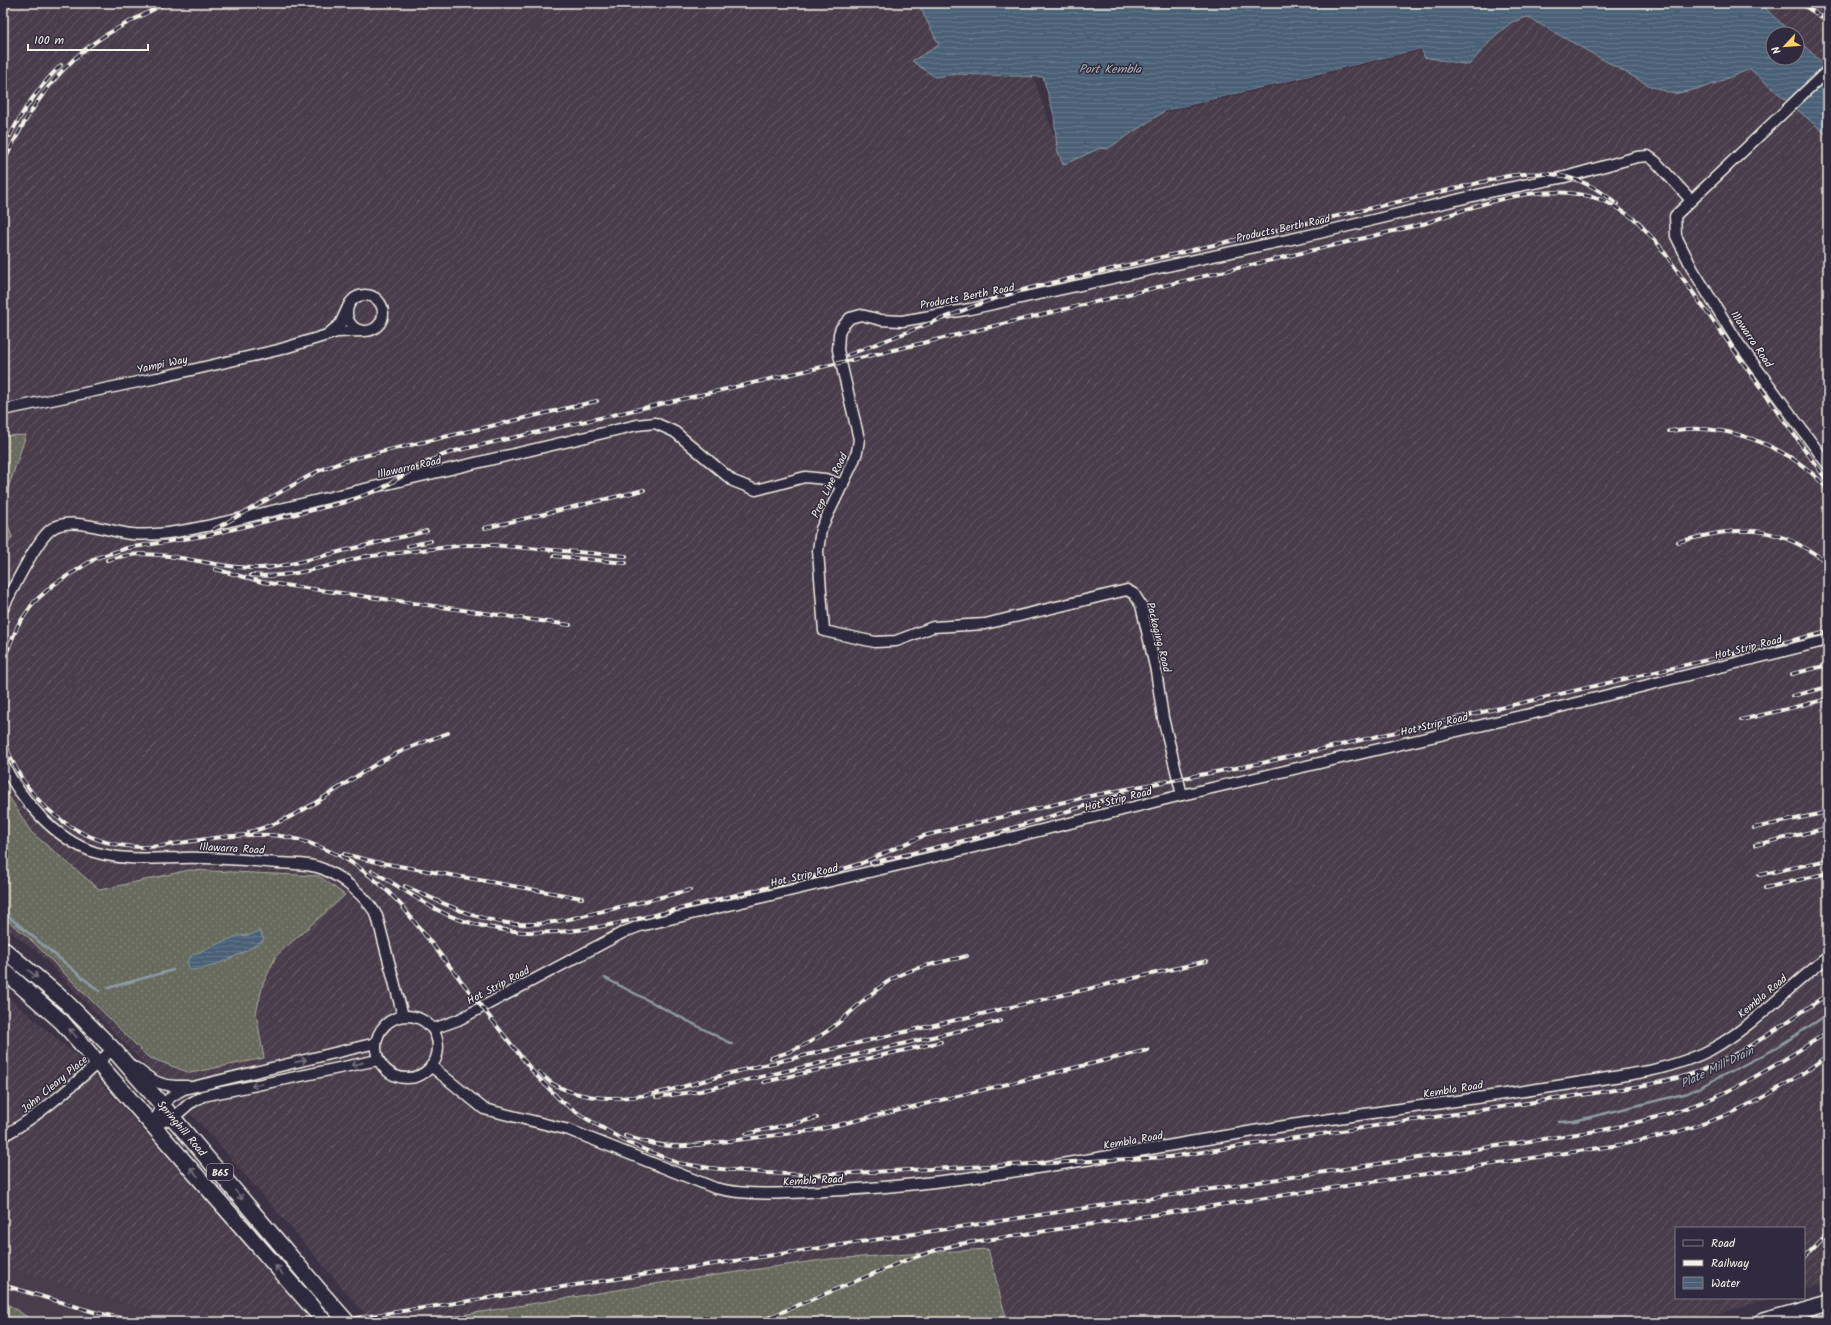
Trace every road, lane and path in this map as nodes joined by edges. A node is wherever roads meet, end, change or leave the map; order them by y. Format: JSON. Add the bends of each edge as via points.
{"nodes":[{"id":1,"x":1828,"y":70,"type":"edge"},
{"id":2,"x":1691,"y":200,"type":"junction"},
{"id":3,"x":349,"y":306,"type":"junction"},
{"id":4,"x":862,"y":315,"type":"joint"},
{"id":5,"x":362,"y":331,"type":"junction"},
{"id":6,"x":325,"y":336,"type":"junction"},
{"id":7,"x":3,"y":410,"type":"edge"},
{"id":8,"x":1828,"y":465,"type":"edge"},
{"id":9,"x":843,"y":485,"type":"junction"},
{"id":10,"x":3,"y":608,"type":"edge"},
{"id":11,"x":824,"y":631,"type":"joint"},
{"id":12,"x":1828,"y":640,"type":"edge"},
{"id":13,"x":3,"y":763,"type":"edge"},
{"id":14,"x":1182,"y":795,"type":"junction"},
{"id":15,"x":3,"y":950,"type":"edge"},
{"id":16,"x":1828,"y":957,"type":"edge"},
{"id":17,"x":3,"y":970,"type":"edge"},
{"id":18,"x":403,"y":1016,"type":"junction"},
{"id":19,"x":433,"y":1029,"type":"junction"},
{"id":20,"x":376,"y":1043,"type":"junction"},
{"id":21,"x":113,"y":1049,"type":"junction"},
{"id":22,"x":378,"y":1060,"type":"junction"},
{"id":23,"x":99,"y":1062,"type":"junction"},
{"id":24,"x":281,"y":1066,"type":"junction"},
{"id":25,"x":431,"y":1066,"type":"junction"},
{"id":26,"x":286,"y":1079,"type":"junction"},
{"id":27,"x":195,"y":1085,"type":"junction"},
{"id":28,"x":162,"y":1105,"type":"junction"},
{"id":29,"x":173,"y":1118,"type":"junction"},
{"id":30,"x":153,"y":1125,"type":"junction"},
{"id":31,"x":3,"y":1136,"type":"edge"},
{"id":32,"x":1828,"y":1298,"type":"edge"},
{"id":33,"x":1828,"y":1304,"type":"edge"},
{"id":34,"x":1788,"y":1315,"type":"junction"},
{"id":35,"x":324,"y":1322,"type":"edge"},
{"id":36,"x":347,"y":1322,"type":"edge"},
{"id":37,"x":1762,"y":1322,"type":"edge"}],
"edges":[{"from":1,"to":2,"type":"street"},
{"from":2,"to":4,"type":"street","name":"Products Berth Road","via":[[1655,161],[1648,156],[1636,157],[1319,233],[970,309],[902,321],[881,320]]},
{"from":2,"to":8,"type":"street","name":"Illawarra Road","via":[[1675,216],[1676,236],[1693,270],[1739,344]]},
{"from":3,"to":5,"type":"street","via":[[349,322]]},
{"from":3,"to":5,"type":"street","name":"Yampi Way","via":[[354,299],[365,295],[375,298],[381,305],[383,316],[380,323],[370,330]]},
{"from":3,"to":6,"type":"street","name":"Yampi Way","via":[[340,324]]},
{"from":4,"to":9,"type":"street","name":"Prep Line Road","via":[[845,322],[838,341],[840,362],[859,439],[857,452]]},
{"from":5,"to":6,"type":"street","name":"Yampi Way","via":[[337,332]]},
{"from":6,"to":7,"type":"street","name":"Yampi Way","via":[[270,352],[157,378]]},
{"from":9,"to":10,"type":"street","name":"Illawarra Road","via":[[825,479],[805,478],[756,490],[733,481],[675,432],[655,423],[637,425],[177,532],[131,534],[74,523],[60,524],[48,532],[29,560]]},
{"from":9,"to":11,"type":"street","name":"Prep Line Road","via":[[821,529],[818,551]]},
{"from":11,"to":14,"type":"street","name":"Packaging Road","via":[[885,642],[896,641],[933,627],[985,624],[1127,590],[1134,594],[1141,606],[1156,671],[1163,718]]},
{"from":12,"to":14,"type":"street","name":"Hot Strip Road","via":[[1560,707]]},
{"from":13,"to":18,"type":"street","name":"Illawarra Road","via":[[19,791],[46,821],[67,837],[93,851],[126,859],[229,858],[295,864],[318,867],[332,874],[369,902],[376,916]]},
{"from":14,"to":19,"type":"street","name":"Hot Strip Road","via":[[640,926],[624,932],[458,1020]]},
{"from":15,"to":21,"type":"main road","name":"Springhill Road","number":"B65","one_way":true,"via":[[66,1002]]},
{"from":16,"to":25,"type":"street","name":"Kembla Road","via":[[1722,1043],[1684,1061],[1649,1071],[1259,1130],[1054,1166],[889,1188],[761,1195],[715,1188],[569,1130],[484,1109]]},
{"from":23,"to":17,"type":"main road","name":"Springhill Road","number":"B65","one_way":true,"via":[[62,1022]]},
{"from":18,"to":19,"type":"street","via":[[419,1018]]},
{"from":18,"to":20,"type":"street","via":[[392,1019],[383,1026]]},
{"from":19,"to":25,"type":"street","via":[[438,1046]]},
{"from":20,"to":22,"type":"street"},
{"from":24,"to":20,"type":"street","one_way":true},
{"from":21,"to":23,"type":"street","name":"John Cleary Place"},
{"from":21,"to":27,"type":"street","via":[[156,1083],[171,1086]]},
{"from":21,"to":28,"type":"main road","name":"Springhill Road","number":"B65"},
{"from":22,"to":25,"type":"street","via":[[391,1073],[404,1078],[421,1074]]},
{"from":22,"to":26,"type":"street","one_way":true},
{"from":23,"to":30,"type":"main road","name":"Springhill Road","number":"B65"},
{"from":23,"to":31,"type":"street","name":"John Cleary Place","via":[[19,1127]]},
{"from":24,"to":26,"type":"street"},
{"from":24,"to":27,"type":"street"},
{"from":26,"to":29,"type":"street","one_way":true,"via":[[198,1098]]},
{"from":27,"to":28,"type":"street","via":[[175,1094]]},
{"from":28,"to":29,"type":"main road","name":"Springhill Road","number":"B65"},
{"from":28,"to":30,"type":"street"},
{"from":29,"to":30,"type":"street"},
{"from":29,"to":36,"type":"main road","name":"Springhill Road","number":"B65","one_way":true,"bridge":true},
{"from":35,"to":30,"type":"main road","name":"Springhill Road","number":"B65","one_way":true},
{"from":32,"to":34,"type":"street"},
{"from":33,"to":34,"type":"main road"},
{"from":34,"to":37,"type":"main road"}]}
